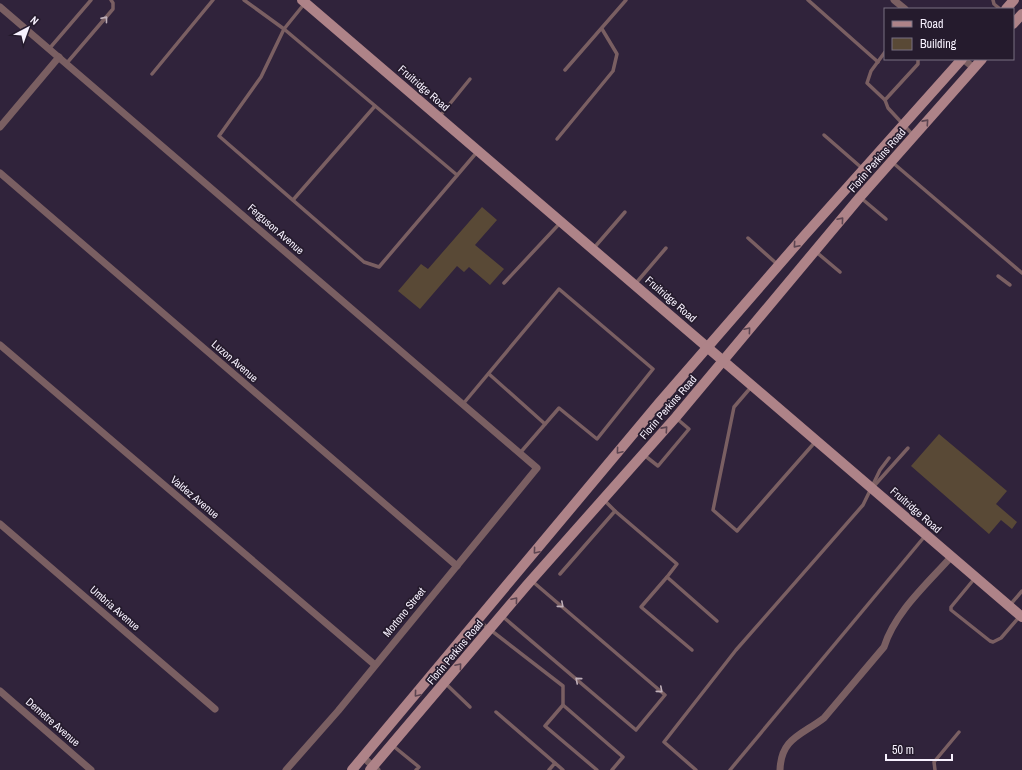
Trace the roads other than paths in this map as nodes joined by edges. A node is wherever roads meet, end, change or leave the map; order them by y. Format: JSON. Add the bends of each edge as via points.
{"nodes":[{"id":1,"x":91,"y":0,"type":"edge"},
{"id":2,"x":111,"y":0,"type":"edge"},
{"id":3,"x":213,"y":0,"type":"edge"},
{"id":4,"x":244,"y":0,"type":"edge"},
{"id":5,"x":626,"y":0,"type":"edge"},
{"id":6,"x":808,"y":0,"type":"edge"},
{"id":7,"x":894,"y":0,"type":"edge"},
{"id":8,"x":993,"y":0,"type":"edge"},
{"id":9,"x":1014,"y":0,"type":"edge"},
{"id":10,"x":304,"y":1,"type":"edge"},
{"id":11,"x":0,"y":7,"type":"edge"},
{"id":12,"x":904,"y":8,"type":"edge"},
{"id":13,"x":999,"y":8,"type":"edge"},
{"id":14,"x":1007,"y":8,"type":"edge"},
{"id":15,"x":1022,"y":14,"type":"edge"},
{"id":16,"x":1014,"y":22,"type":"edge"},
{"id":17,"x":284,"y":29,"type":"junction"},
{"id":18,"x":602,"y":29,"type":"junction"},
{"id":19,"x":49,"y":49,"type":"junction"},
{"id":20,"x":884,"y":53,"type":"edge"},
{"id":21,"x":59,"y":57,"type":"junction"},
{"id":22,"x":918,"y":60,"type":"edge"},
{"id":23,"x":961,"y":60,"type":"edge"},
{"id":24,"x":963,"y":60,"type":"edge"},
{"id":25,"x":981,"y":60,"type":"edge"},
{"id":26,"x":878,"y":62,"type":"junction"},
{"id":27,"x":66,"y":64,"type":"junction"},
{"id":28,"x":974,"y":68,"type":"junction"},
{"id":29,"x":565,"y":70,"type":"dead end"},
{"id":30,"x":152,"y":74,"type":"dead end"},
{"id":31,"x":470,"y":80,"type":"dead end"},
{"id":32,"x":885,"y":100,"type":"junction"},
{"id":33,"x":375,"y":106,"type":"junction"},
{"id":34,"x":439,"y":117,"type":"junction"},
{"id":35,"x":903,"y":125,"type":"junction"},
{"id":36,"x":0,"y":127,"type":"edge"},
{"id":37,"x":824,"y":135,"type":"dead end"},
{"id":38,"x":914,"y":136,"type":"junction"},
{"id":39,"x":557,"y":139,"type":"dead end"},
{"id":40,"x":478,"y":150,"type":"junction"},
{"id":41,"x":892,"y":161,"type":"junction"},
{"id":42,"x":864,"y":170,"type":"junction"},
{"id":43,"x":0,"y":174,"type":"edge"},
{"id":44,"x":457,"y":175,"type":"junction"},
{"id":45,"x":860,"y":197,"type":"junction"},
{"id":46,"x":293,"y":200,"type":"junction"},
{"id":47,"x":625,"y":212,"type":"dead end"},
{"id":48,"x":820,"y":218,"type":"junction"},
{"id":49,"x":886,"y":219,"type":"dead end"},
{"id":50,"x":561,"y":222,"type":"junction"},
{"id":51,"x":748,"y":238,"type":"dead end"},
{"id":52,"x":666,"y":248,"type":"dead end"},
{"id":53,"x":593,"y":249,"type":"junction"},
{"id":54,"x":815,"y":250,"type":"junction"},
{"id":55,"x":778,"y":265,"type":"junction"},
{"id":56,"x":840,"y":272,"type":"dead end"},
{"id":57,"x":1022,"y":273,"type":"edge"},
{"id":58,"x":998,"y":276,"type":"dead end"},
{"id":59,"x":504,"y":283,"type":"dead end"},
{"id":60,"x":635,"y":284,"type":"junction"},
{"id":61,"x":1010,"y":285,"type":"dead end"},
{"id":62,"x":0,"y":345,"type":"edge"},
{"id":63,"x":708,"y":347,"type":"junction"},
{"id":64,"x":724,"y":360,"type":"junction"},
{"id":65,"x":488,"y":374,"type":"junction"},
{"id":66,"x":752,"y":385,"type":"junction"},
{"id":67,"x":463,"y":404,"type":"junction"},
{"id":68,"x":676,"y":417,"type":"junction"},
{"id":69,"x":545,"y":424,"type":"junction"},
{"id":70,"x":816,"y":440,"type":"junction"},
{"id":71,"x":908,"y":448,"type":"dead end"},
{"id":72,"x":520,"y":453,"type":"junction"},
{"id":73,"x":643,"y":454,"type":"junction"},
{"id":74,"x":889,"y":458,"type":"dead end"},
{"id":75,"x":537,"y":468,"type":"joint"},
{"id":76,"x":872,"y":488,"type":"junction"},
{"id":77,"x":603,"y":499,"type":"junction"},
{"id":78,"x":616,"y":511,"type":"junction"},
{"id":79,"x":0,"y":524,"type":"edge"},
{"id":80,"x":926,"y":535,"type":"junction"},
{"id":81,"x":951,"y":557,"type":"junction"},
{"id":82,"x":457,"y":566,"type":"junction"},
{"id":83,"x":560,"y":574,"type":"dead end"},
{"id":84,"x":667,"y":577,"type":"junction"},
{"id":85,"x":975,"y":577,"type":"junction"},
{"id":86,"x":531,"y":580,"type":"junction"},
{"id":87,"x":1022,"y":591,"type":"edge"},
{"id":88,"x":1009,"y":607,"type":"junction"},
{"id":89,"x":501,"y":616,"type":"junction"},
{"id":90,"x":1021,"y":617,"type":"edge"},
{"id":91,"x":478,"y":620,"type":"junction"},
{"id":92,"x":717,"y":621,"type":"dead end"},
{"id":93,"x":490,"y":630,"type":"junction"},
{"id":94,"x":692,"y":650,"type":"dead end"},
{"id":95,"x":375,"y":665,"type":"junction"},
{"id":96,"x":445,"y":682,"type":"junction"},
{"id":97,"x":0,"y":691,"type":"edge"},
{"id":98,"x":563,"y":705,"type":"junction"},
{"id":99,"x":470,"y":707,"type":"dead end"},
{"id":100,"x":215,"y":709,"type":"dead end"},
{"id":101,"x":496,"y":712,"type":"dead end"},
{"id":102,"x":959,"y":732,"type":"dead end"},
{"id":103,"x":392,"y":744,"type":"junction"},
{"id":104,"x":363,"y":757,"type":"junction"},
{"id":105,"x":555,"y":763,"type":"junction"},
{"id":106,"x":374,"y":769,"type":"edge"},
{"id":107,"x":91,"y":770,"type":"edge"},
{"id":108,"x":286,"y":770,"type":"edge"},
{"id":109,"x":352,"y":770,"type":"edge"},
{"id":110,"x":416,"y":770,"type":"edge"},
{"id":111,"x":549,"y":770,"type":"edge"},
{"id":112,"x":563,"y":770,"type":"edge"},
{"id":113,"x":596,"y":770,"type":"edge"},
{"id":114,"x":612,"y":770,"type":"edge"},
{"id":115,"x":696,"y":770,"type":"edge"},
{"id":116,"x":730,"y":770,"type":"edge"},
{"id":117,"x":780,"y":770,"type":"edge"},
{"id":118,"x":935,"y":770,"type":"edge"}],
"edges":[{"from":1,"to":19,"type":"lane"},
{"from":27,"to":2,"type":"lane","one_way":true,"via":[[113,9]]},
{"from":3,"to":30,"type":"lane"},
{"from":4,"to":17,"type":"lane"},
{"from":5,"to":18,"type":"lane"},
{"from":6,"to":26,"type":"lane"},
{"from":7,"to":12,"type":"street"},
{"from":8,"to":13,"type":"lane"},
{"from":9,"to":14,"type":"main road"},
{"from":10,"to":17,"type":"lane"},
{"from":10,"to":34,"type":"main road","name":"Fruitridge Road"},
{"from":11,"to":19,"type":"street","name":"Ferguson Avenue"},
{"from":15,"to":16,"type":"main road"},
{"from":17,"to":33,"type":"lane"},
{"from":17,"to":46,"type":"lane","via":[[261,77],[219,136]]},
{"from":18,"to":29,"type":"lane"},
{"from":18,"to":39,"type":"lane","via":[[617,54],[613,71]]},
{"from":19,"to":21,"type":"street","name":"Ferguson Avenue"},
{"from":20,"to":26,"type":"lane"},
{"from":21,"to":27,"type":"street","name":"Ferguson Avenue"},
{"from":21,"to":36,"type":"street"},
{"from":22,"to":32,"type":"lane","via":[[918,64]]},
{"from":23,"to":35,"type":"main road","name":"Florin Perkins Road"},
{"from":24,"to":28,"type":"street"},
{"from":25,"to":28,"type":"main road","name":"Florin Perkins Road"},
{"from":26,"to":32,"type":"lane","via":[[871,70],[867,83]]},
{"from":27,"to":67,"type":"street","name":"Ferguson Avenue"},
{"from":38,"to":28,"type":"main road","name":"Florin Perkins Road","one_way":true},
{"from":31,"to":34,"type":"lane"},
{"from":32,"to":35,"type":"lane","via":[[888,108]]},
{"from":33,"to":44,"type":"lane"},
{"from":33,"to":46,"type":"lane"},
{"from":34,"to":40,"type":"main road","name":"Fruitridge Road"},
{"from":35,"to":38,"type":"lane"},
{"from":35,"to":42,"type":"main road","name":"Florin Perkins Road"},
{"from":37,"to":42,"type":"lane"},
{"from":38,"to":41,"type":"main road","name":"Florin Perkins Road"},
{"from":40,"to":44,"type":"lane"},
{"from":40,"to":50,"type":"main road","name":"Fruitridge Road"},
{"from":41,"to":45,"type":"main road","name":"Florin Perkins Road"},
{"from":41,"to":57,"type":"lane"},
{"from":42,"to":48,"type":"main road","name":"Florin Perkins Road"},
{"from":43,"to":82,"type":"street","name":"Luzon Avenue"},
{"from":44,"to":46,"type":"lane","via":[[379,267],[364,262]]},
{"from":45,"to":49,"type":"lane"},
{"from":54,"to":45,"type":"main road","name":"Florin Perkins Road","one_way":true},
{"from":47,"to":53,"type":"lane"},
{"from":48,"to":54,"type":"main road","via":[[824,223],[824,229]]},
{"from":48,"to":55,"type":"main road","name":"Florin Perkins Road","one_way":true},
{"from":50,"to":53,"type":"main road","name":"Fruitridge Road"},
{"from":50,"to":59,"type":"lane"},
{"from":51,"to":55,"type":"lane"},
{"from":52,"to":60,"type":"lane"},
{"from":53,"to":60,"type":"main road","name":"Fruitridge Road"},
{"from":54,"to":56,"type":"lane"},
{"from":64,"to":54,"type":"main road","name":"Florin Perkins Road","one_way":true},
{"from":55,"to":63,"type":"main road","name":"Florin Perkins Road"},
{"from":58,"to":61,"type":"lane"},
{"from":60,"to":63,"type":"main road","name":"Fruitridge Road"},
{"from":62,"to":95,"type":"street","name":"Valdez Avenue"},
{"from":63,"to":64,"type":"main road","name":"Fruitridge Road"},
{"from":63,"to":91,"type":"main road","name":"Florin Perkins Road","one_way":true},
{"from":64,"to":66,"type":"main road","name":"Fruitridge Road"},
{"from":64,"to":68,"type":"main road","name":"Florin Perkins Road"},
{"from":65,"to":67,"type":"lane"},
{"from":65,"to":69,"type":"lane"},
{"from":65,"to":69,"type":"lane","via":[[559,289],[653,369],[597,439],[559,408]]},
{"from":66,"to":70,"type":"main road","name":"Fruitridge Road"},
{"from":66,"to":70,"type":"lane","via":[[734,407],[713,510],[732,527],[737,531]]},
{"from":67,"to":72,"type":"street","name":"Ferguson Avenue"},
{"from":73,"to":68,"type":"main road","name":"Florin Perkins Road","one_way":true},
{"from":68,"to":73,"type":"lane","via":[[689,429],[658,466]]},
{"from":69,"to":72,"type":"lane"},
{"from":70,"to":76,"type":"main road","name":"Fruitridge Road"},
{"from":71,"to":76,"type":"lane"},
{"from":72,"to":75,"type":"street","name":"Ferguson Avenue"},
{"from":73,"to":77,"type":"main road","name":"Florin Perkins Road"},
{"from":74,"to":76,"type":"lane"},
{"from":75,"to":82,"type":"street","name":"Mortono Street"},
{"from":76,"to":80,"type":"main road","name":"Fruitridge Road"},
{"from":76,"to":115,"type":"lane","via":[[863,505],[736,650],[664,742]]},
{"from":77,"to":78,"type":"lane"},
{"from":77,"to":86,"type":"main road","name":"Florin Perkins Road"},
{"from":78,"to":83,"type":"lane"},
{"from":78,"to":84,"type":"lane","via":[[677,564]]},
{"from":79,"to":100,"type":"street","name":"Umbria Avenue"},
{"from":80,"to":81,"type":"main road","name":"Fruitridge Road"},
{"from":80,"to":116,"type":"lane"},
{"from":81,"to":85,"type":"main road","name":"Fruitridge Road"},
{"from":81,"to":117,"type":"street","via":[[908,606],[888,635],[884,647],[824,718],[787,744],[780,758]]},
{"from":82,"to":95,"type":"street","name":"Mortono Street"},
{"from":84,"to":92,"type":"lane"},
{"from":84,"to":94,"type":"lane","via":[[641,607]]},
{"from":85,"to":88,"type":"main road","name":"Fruitridge Road"},
{"from":85,"to":90,"type":"lane","via":[[951,606],[952,610],[994,642]]},
{"from":89,"to":86,"type":"main road","name":"Florin Perkins Road","one_way":true},
{"from":86,"to":89,"type":"lane","one_way":true,"via":[[665,695],[636,730]]},
{"from":87,"to":88,"type":"lane"},
{"from":88,"to":90,"type":"main road","name":"Fruitridge Road"},
{"from":89,"to":93,"type":"main road","name":"Florin Perkins Road"},
{"from":91,"to":93,"type":"lane"},
{"from":91,"to":104,"type":"main road","name":"Florin Perkins Road","one_way":true},
{"from":96,"to":93,"type":"main road","name":"Florin Perkins Road","one_way":true},
{"from":93,"to":98,"type":"lane","via":[[563,686]]},
{"from":95,"to":108,"type":"street","name":"Mortono Street"},
{"from":96,"to":99,"type":"lane"},
{"from":96,"to":103,"type":"main road","name":"Florin Perkins Road"},
{"from":97,"to":107,"type":"street","name":"Demetre Avenue"},
{"from":98,"to":113,"type":"lane","via":[[545,726]]},
{"from":98,"to":114,"type":"lane","via":[[624,757]]},
{"from":101,"to":105,"type":"lane"},
{"from":102,"to":118,"type":"lane","via":[[934,762]]},
{"from":103,"to":106,"type":"main road","name":"Florin Perkins Road"},
{"from":103,"to":110,"type":"lane","via":[[419,767]]},
{"from":104,"to":106,"type":"street"},
{"from":104,"to":109,"type":"main road","name":"Florin Perkins Road"},
{"from":105,"to":111,"type":"lane"},
{"from":105,"to":112,"type":"lane"}]}
